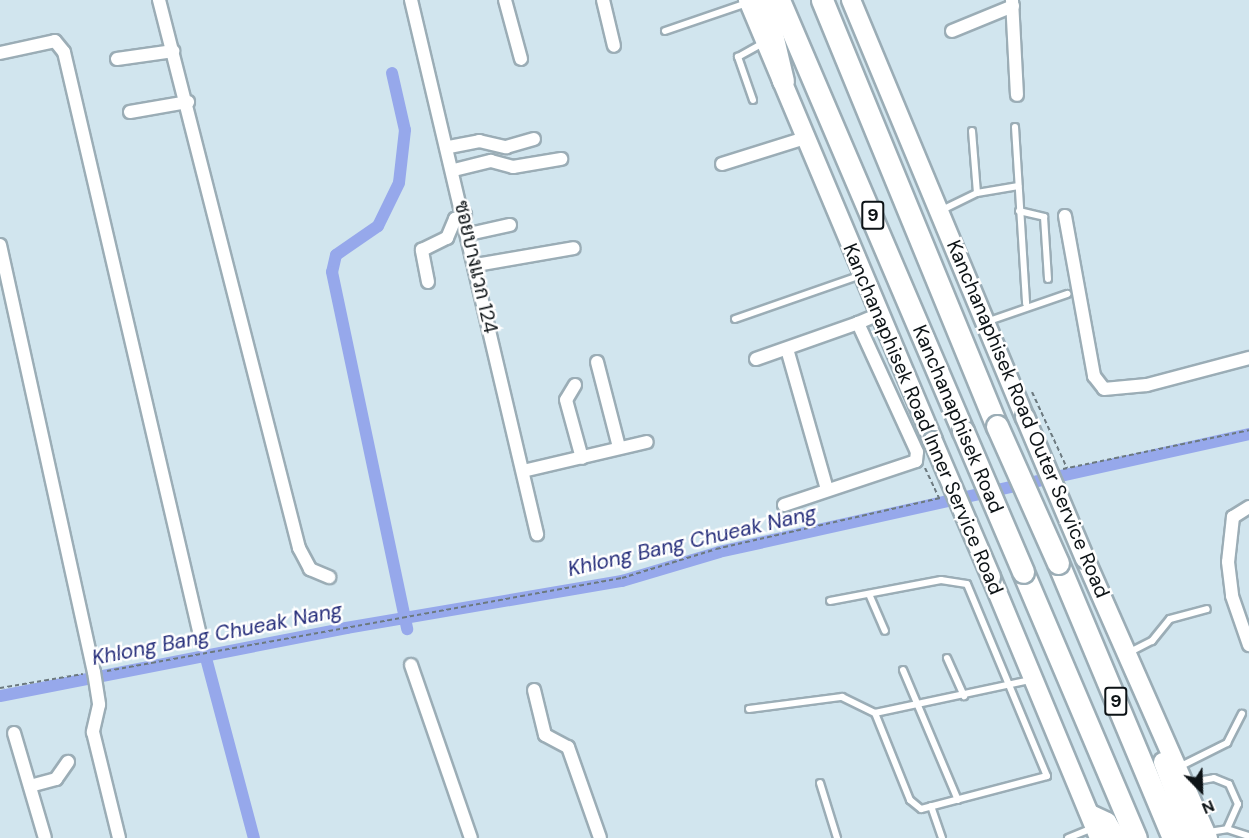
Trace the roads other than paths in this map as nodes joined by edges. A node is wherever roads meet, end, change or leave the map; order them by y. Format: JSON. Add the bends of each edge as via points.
{"nodes":[{"id":1,"x":159,"y":0,"type":"edge"},
{"id":2,"x":411,"y":0,"type":"edge"},
{"id":3,"x":505,"y":0,"type":"edge"},
{"id":4,"x":603,"y":0,"type":"edge"},
{"id":5,"x":779,"y":0,"type":"edge"},
{"id":6,"x":822,"y":0,"type":"edge"},
{"id":7,"x":851,"y":0,"type":"edge"},
{"id":8,"x":754,"y":1,"type":"edge"},
{"id":9,"x":1013,"y":3,"type":"edge"},
{"id":10,"x":665,"y":31,"type":"dead end"},
{"id":11,"x":952,"y":31,"type":"dead end"},
{"id":12,"x":765,"y":41,"type":"junction"},
{"id":13,"x":614,"y":46,"type":"dead end"},
{"id":14,"x":173,"y":51,"type":"junction"},
{"id":15,"x":0,"y":53,"type":"edge"},
{"id":16,"x":117,"y":59,"type":"dead end"},
{"id":17,"x":521,"y":59,"type":"dead end"},
{"id":18,"x":783,"y":81,"type":"junction"},
{"id":19,"x":1017,"y":95,"type":"dead end"},
{"id":20,"x":753,"y":100,"type":"dead end"},
{"id":21,"x":188,"y":102,"type":"junction"},
{"id":22,"x":130,"y":112,"type":"dead end"},
{"id":23,"x":1015,"y":127,"type":"dead end"},
{"id":24,"x":972,"y":131,"type":"dead end"},
{"id":25,"x":805,"y":138,"type":"junction"},
{"id":26,"x":534,"y":140,"type":"dead end"},
{"id":27,"x":449,"y":147,"type":"junction"},
{"id":28,"x":561,"y":159,"type":"dead end"},
{"id":29,"x":722,"y":164,"type":"dead end"},
{"id":30,"x":454,"y":170,"type":"junction"},
{"id":31,"x":1018,"y":186,"type":"junction"},
{"id":32,"x":977,"y":193,"type":"junction"},
{"id":33,"x":940,"y":211,"type":"junction"},
{"id":34,"x":1019,"y":211,"type":"junction"},
{"id":35,"x":465,"y":215,"type":"junction"},
{"id":36,"x":1065,"y":216,"type":"dead end"},
{"id":37,"x":510,"y":225,"type":"dead end"},
{"id":38,"x":469,"y":234,"type":"junction"},
{"id":39,"x":0,"y":245,"type":"edge"},
{"id":40,"x":574,"y":248,"type":"dead end"},
{"id":41,"x":476,"y":265,"type":"junction"},
{"id":42,"x":861,"y":275,"type":"junction"},
{"id":43,"x":1048,"y":279,"type":"dead end"},
{"id":44,"x":428,"y":282,"type":"dead end"},
{"id":45,"x":1067,"y":294,"type":"dead end"},
{"id":46,"x":1026,"y":304,"type":"junction"},
{"id":47,"x":879,"y":314,"type":"junction"},
{"id":48,"x":735,"y":319,"type":"dead end"},
{"id":49,"x":986,"y":322,"type":"junction"},
{"id":50,"x":858,"y":323,"type":"junction"},
{"id":51,"x":788,"y":349,"type":"junction"},
{"id":52,"x":1249,"y":357,"type":"edge"},
{"id":53,"x":756,"y":359,"type":"dead end"},
{"id":54,"x":597,"y":362,"type":"dead end"},
{"id":55,"x":575,"y":385,"type":"dead end"},
{"id":56,"x":647,"y":442,"type":"dead end"},
{"id":57,"x":619,"y":447,"type":"junction"},
{"id":58,"x":582,"y":458,"type":"junction"},
{"id":59,"x":523,"y":471,"type":"junction"},
{"id":60,"x":827,"y":489,"type":"junction"},
{"id":61,"x":784,"y":505,"type":"dead end"},
{"id":62,"x":1249,"y":507,"type":"edge"},
{"id":63,"x":537,"y":534,"type":"dead end"},
{"id":64,"x":329,"y":578,"type":"dead end"},
{"id":65,"x":869,"y":594,"type":"junction"},
{"id":66,"x":830,"y":601,"type":"dead end"},
{"id":67,"x":1206,"y":609,"type":"dead end"},
{"id":68,"x":885,"y":631,"type":"dead end"},
{"id":69,"x":200,"y":635,"type":"dead end"},
{"id":70,"x":1249,"y":645,"type":"edge"},
{"id":71,"x":1130,"y":652,"type":"junction"},
{"id":72,"x":947,"y":658,"type":"dead end"},
{"id":73,"x":411,"y":665,"type":"dead end"},
{"id":74,"x":903,"y":670,"type":"dead end"},
{"id":75,"x":1034,"y":679,"type":"junction"},
{"id":76,"x":1011,"y":685,"type":"junction"},
{"id":77,"x":534,"y":690,"type":"dead end"},
{"id":78,"x":964,"y":696,"type":"junction"},
{"id":79,"x":1148,"y":699,"type":"junction"},
{"id":80,"x":919,"y":706,"type":"junction"},
{"id":81,"x":748,"y":709,"type":"dead end"},
{"id":82,"x":875,"y":713,"type":"junction"},
{"id":83,"x":1242,"y":714,"type":"dead end"},
{"id":84,"x":14,"y":733,"type":"dead end"},
{"id":85,"x":68,"y":762,"type":"dead end"},
{"id":86,"x":1180,"y":776,"type":"junction"},
{"id":87,"x":820,"y":783,"type":"dead end"},
{"id":88,"x":30,"y":786,"type":"junction"},
{"id":89,"x":958,"y":800,"type":"junction"},
{"id":90,"x":931,"y":807,"type":"junction"},
{"id":91,"x":1095,"y":827,"type":"edge"},
{"id":92,"x":1227,"y":829,"type":"junction"},
{"id":93,"x":1202,"y":836,"type":"edge"},
{"id":94,"x":1249,"y":836,"type":"edge"},
{"id":95,"x":45,"y":838,"type":"edge"},
{"id":96,"x":119,"y":838,"type":"edge"},
{"id":97,"x":471,"y":838,"type":"edge"},
{"id":98,"x":600,"y":838,"type":"edge"},
{"id":99,"x":837,"y":838,"type":"edge"},
{"id":100,"x":942,"y":838,"type":"edge"},
{"id":101,"x":1068,"y":838,"type":"edge"},
{"id":102,"x":1117,"y":838,"type":"edge"},
{"id":103,"x":1136,"y":838,"type":"edge"},
{"id":104,"x":1173,"y":838,"type":"edge"}],
"edges":[{"from":1,"to":14,"type":"street"},
{"from":2,"to":27,"type":"street","name":"ซอยบางแวก 124"},
{"from":3,"to":17,"type":"street"},
{"from":4,"to":13,"type":"street"},
{"from":5,"to":103,"type":"highway","name":"Kanchanaphisek Road","number":"9","bridge":true},
{"from":6,"to":104,"type":"highway","name":"Kanchanaphisek Road","number":"9","bridge":true,"via":[[997,426]]},
{"from":7,"to":33,"type":"main road","name":"Kanchanaphisek Road Outer Service Road"},
{"from":8,"to":10,"type":"lane"},
{"from":8,"to":12,"type":"main road","name":"Kanchanaphisek Road Inner Service Road"},
{"from":8,"to":18,"type":"highway"},
{"from":9,"to":11,"type":"street"},
{"from":9,"to":19,"type":"street"},
{"from":12,"to":18,"type":"main road","name":"Kanchanaphisek Road Inner Service Road"},
{"from":12,"to":20,"type":"lane","via":[[738,57]]},
{"from":14,"to":16,"type":"street"},
{"from":14,"to":21,"type":"street"},
{"from":15,"to":69,"type":"street","via":[[55,41],[64,52]]},
{"from":18,"to":25,"type":"main road","name":"Kanchanaphisek Road Inner Service Road"},
{"from":21,"to":22,"type":"street"},
{"from":21,"to":64,"type":"street","via":[[299,548],[310,568]]},
{"from":23,"to":31,"type":"lane"},
{"from":24,"to":32,"type":"lane"},
{"from":25,"to":29,"type":"street"},
{"from":25,"to":42,"type":"main road","name":"Kanchanaphisek Road Inner Service Road"},
{"from":26,"to":27,"type":"street","via":[[506,147],[479,141]]},
{"from":27,"to":30,"type":"street","name":"ซอยบางแวก 124"},
{"from":28,"to":30,"type":"street","via":[[513,167],[491,161]]},
{"from":30,"to":35,"type":"street","name":"ซอยบางแวก 124"},
{"from":31,"to":32,"type":"lane"},
{"from":31,"to":34,"type":"lane"},
{"from":32,"to":33,"type":"lane"},
{"from":33,"to":49,"type":"main road","name":"Kanchanaphisek Road Outer Service Road"},
{"from":34,"to":43,"type":"lane","via":[[1044,217]]},
{"from":34,"to":46,"type":"lane"},
{"from":35,"to":38,"type":"street","name":"ซอยบางแวก 124"},
{"from":35,"to":44,"type":"street","via":[[455,219],[447,238],[422,250]]},
{"from":36,"to":52,"type":"street","via":[[1094,376],[1104,389],[1147,385]]},
{"from":37,"to":38,"type":"street"},
{"from":38,"to":41,"type":"street","name":"ซอยบางแวก 124"},
{"from":39,"to":96,"type":"street","via":[[94,672],[98,699],[93,732]]},
{"from":40,"to":41,"type":"street"},
{"from":41,"to":59,"type":"street","name":"ซอยบางแวก 124"},
{"from":42,"to":47,"type":"main road","name":"Kanchanaphisek Road Inner Service Road"},
{"from":42,"to":48,"type":"lane"},
{"from":45,"to":46,"type":"lane"},
{"from":46,"to":49,"type":"lane"},
{"from":47,"to":50,"type":"street"},
{"from":47,"to":75,"type":"main road","name":"Kanchanaphisek Road Inner Service Road","bridge":true},
{"from":49,"to":71,"type":"main road","name":"Kanchanaphisek Road Outer Service Road","bridge":true,"via":[[1085,559]]},
{"from":50,"to":51,"type":"street"},
{"from":50,"to":60,"type":"street","via":[[917,452],[916,461]]},
{"from":51,"to":53,"type":"street"},
{"from":51,"to":60,"type":"street"},
{"from":54,"to":57,"type":"street"},
{"from":55,"to":58,"type":"street","via":[[566,400]]},
{"from":56,"to":57,"type":"street"},
{"from":57,"to":58,"type":"street"},
{"from":58,"to":59,"type":"street"},
{"from":59,"to":63,"type":"street","name":"ซอยบางแวก 124"},
{"from":60,"to":61,"type":"street"},
{"from":62,"to":70,"type":"street","via":[[1233,517],[1228,562],[1232,596]]},
{"from":65,"to":66,"type":"lane"},
{"from":65,"to":68,"type":"lane"},
{"from":65,"to":76,"type":"lane","via":[[941,580],[967,584]]},
{"from":67,"to":71,"type":"lane","via":[[1170,619],[1152,641]]},
{"from":71,"to":79,"type":"main road","name":"Kanchanaphisek Road Outer Service Road"},
{"from":72,"to":78,"type":"lane"},
{"from":73,"to":97,"type":"street"},
{"from":74,"to":80,"type":"lane"},
{"from":75,"to":76,"type":"lane"},
{"from":75,"to":91,"type":"main road","name":"Kanchanaphisek Road Inner Service Road"},
{"from":76,"to":78,"type":"lane"},
{"from":76,"to":89,"type":"lane","via":[[1047,777]]},
{"from":77,"to":98,"type":"street","via":[[545,735],[568,747]]},
{"from":78,"to":80,"type":"lane"},
{"from":79,"to":86,"type":"main road","name":"Kanchanaphisek Road Outer Service Road"},
{"from":79,"to":93,"type":"main road","via":[[1171,787]]},
{"from":80,"to":82,"type":"lane"},
{"from":80,"to":89,"type":"lane"},
{"from":81,"to":82,"type":"lane","via":[[842,696]]},
{"from":82,"to":90,"type":"lane","via":[[910,800],[921,809]]},
{"from":83,"to":86,"type":"lane","via":[[1227,743]]},
{"from":84,"to":88,"type":"street"},
{"from":85,"to":88,"type":"street","via":[[56,779]]},
{"from":86,"to":92,"type":"lane","via":[[1214,778],[1229,784],[1238,804]]},
{"from":86,"to":93,"type":"main road","name":"Kanchanaphisek Road Outer Service Road"},
{"from":87,"to":99,"type":"lane"},
{"from":88,"to":95,"type":"street"},
{"from":89,"to":90,"type":"lane"},
{"from":90,"to":100,"type":"lane"},
{"from":91,"to":101,"type":"lane"},
{"from":91,"to":102,"type":"main road","via":[[1107,822]]},
{"from":92,"to":93,"type":"lane"},
{"from":92,"to":94,"type":"lane"}]}
